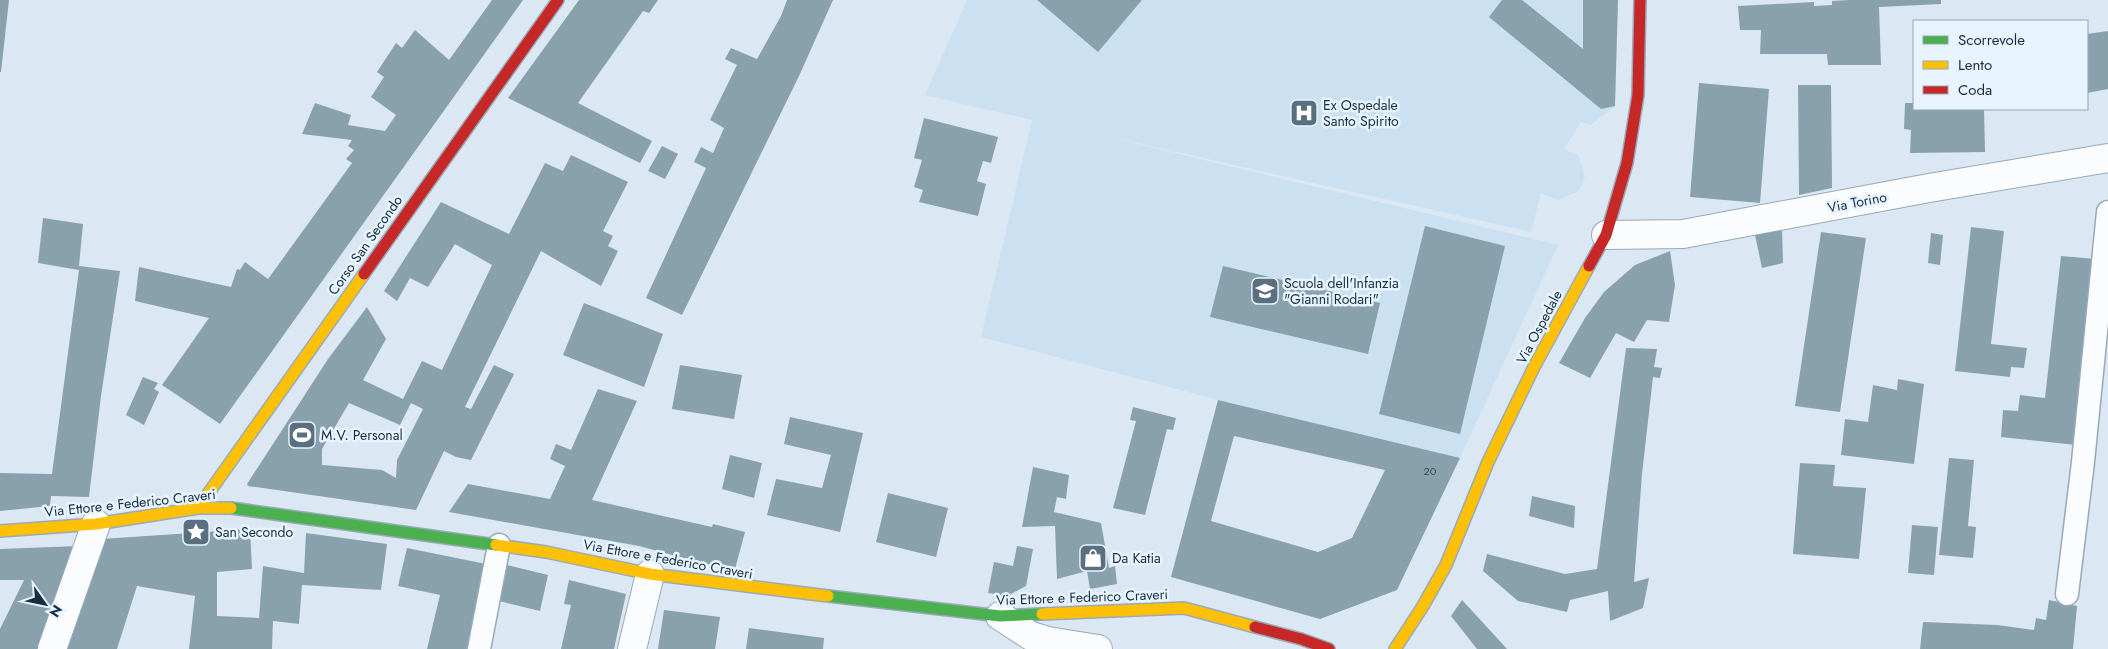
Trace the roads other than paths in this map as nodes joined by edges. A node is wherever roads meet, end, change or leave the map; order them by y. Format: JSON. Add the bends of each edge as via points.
{"nodes":[{"id":1,"x":558,"y":0,"type":"edge"},
{"id":2,"x":1640,"y":0,"type":"edge"},
{"id":3,"x":2108,"y":158,"type":"edge"},
{"id":4,"x":2108,"y":212,"type":"edge"},
{"id":5,"x":1606,"y":235,"type":"junction"},
{"id":6,"x":198,"y":508,"type":"junction"},
{"id":7,"x":96,"y":524,"type":"junction"},
{"id":8,"x":0,"y":530,"type":"edge"},
{"id":9,"x":499,"y":545,"type":"junction"},
{"id":10,"x":650,"y":574,"type":"junction"},
{"id":11,"x":2067,"y":594,"type":"dead end"},
{"id":12,"x":1000,"y":616,"type":"junction"},
{"id":13,"x":52,"y":649,"type":"edge"},
{"id":14,"x":479,"y":649,"type":"edge"},
{"id":15,"x":632,"y":649,"type":"edge"},
{"id":16,"x":1098,"y":649,"type":"edge"},
{"id":17,"x":1329,"y":649,"type":"edge"},
{"id":18,"x":1395,"y":649,"type":"edge"}],
"edges":[{"from":1,"to":6,"type":"street","name":"Corso San Secondo"},
{"from":2,"to":5,"type":"street","name":"Via Ospedale","via":[[1638,95],[1627,163]]},
{"from":3,"to":5,"type":"street","name":"Via Torino","via":[[1683,234]]},
{"from":4,"to":11,"type":"lane"},
{"from":5,"to":18,"type":"street","name":"Via Ospedale","via":[[1534,367],[1488,462],[1446,565]]},
{"from":6,"to":7,"type":"street","name":"Via Ettore e Federico Craveri"},
{"from":6,"to":9,"type":"street","name":"Via Ettore e Federico Craveri","via":[[241,508]]},
{"from":7,"to":8,"type":"street","name":"Via Ettore e Federico Craveri"},
{"from":7,"to":13,"type":"street"},
{"from":9,"to":10,"type":"street","name":"Via Ettore e Federico Craveri"},
{"from":9,"to":14,"type":"lane"},
{"from":10,"to":12,"type":"street","name":"Via Ettore e Federico Craveri"},
{"from":10,"to":15,"type":"street"},
{"from":12,"to":16,"type":"street","via":[[1031,636]]},
{"from":12,"to":17,"type":"street","name":"Via Ettore e Federico Craveri","via":[[1184,608]]}]}
